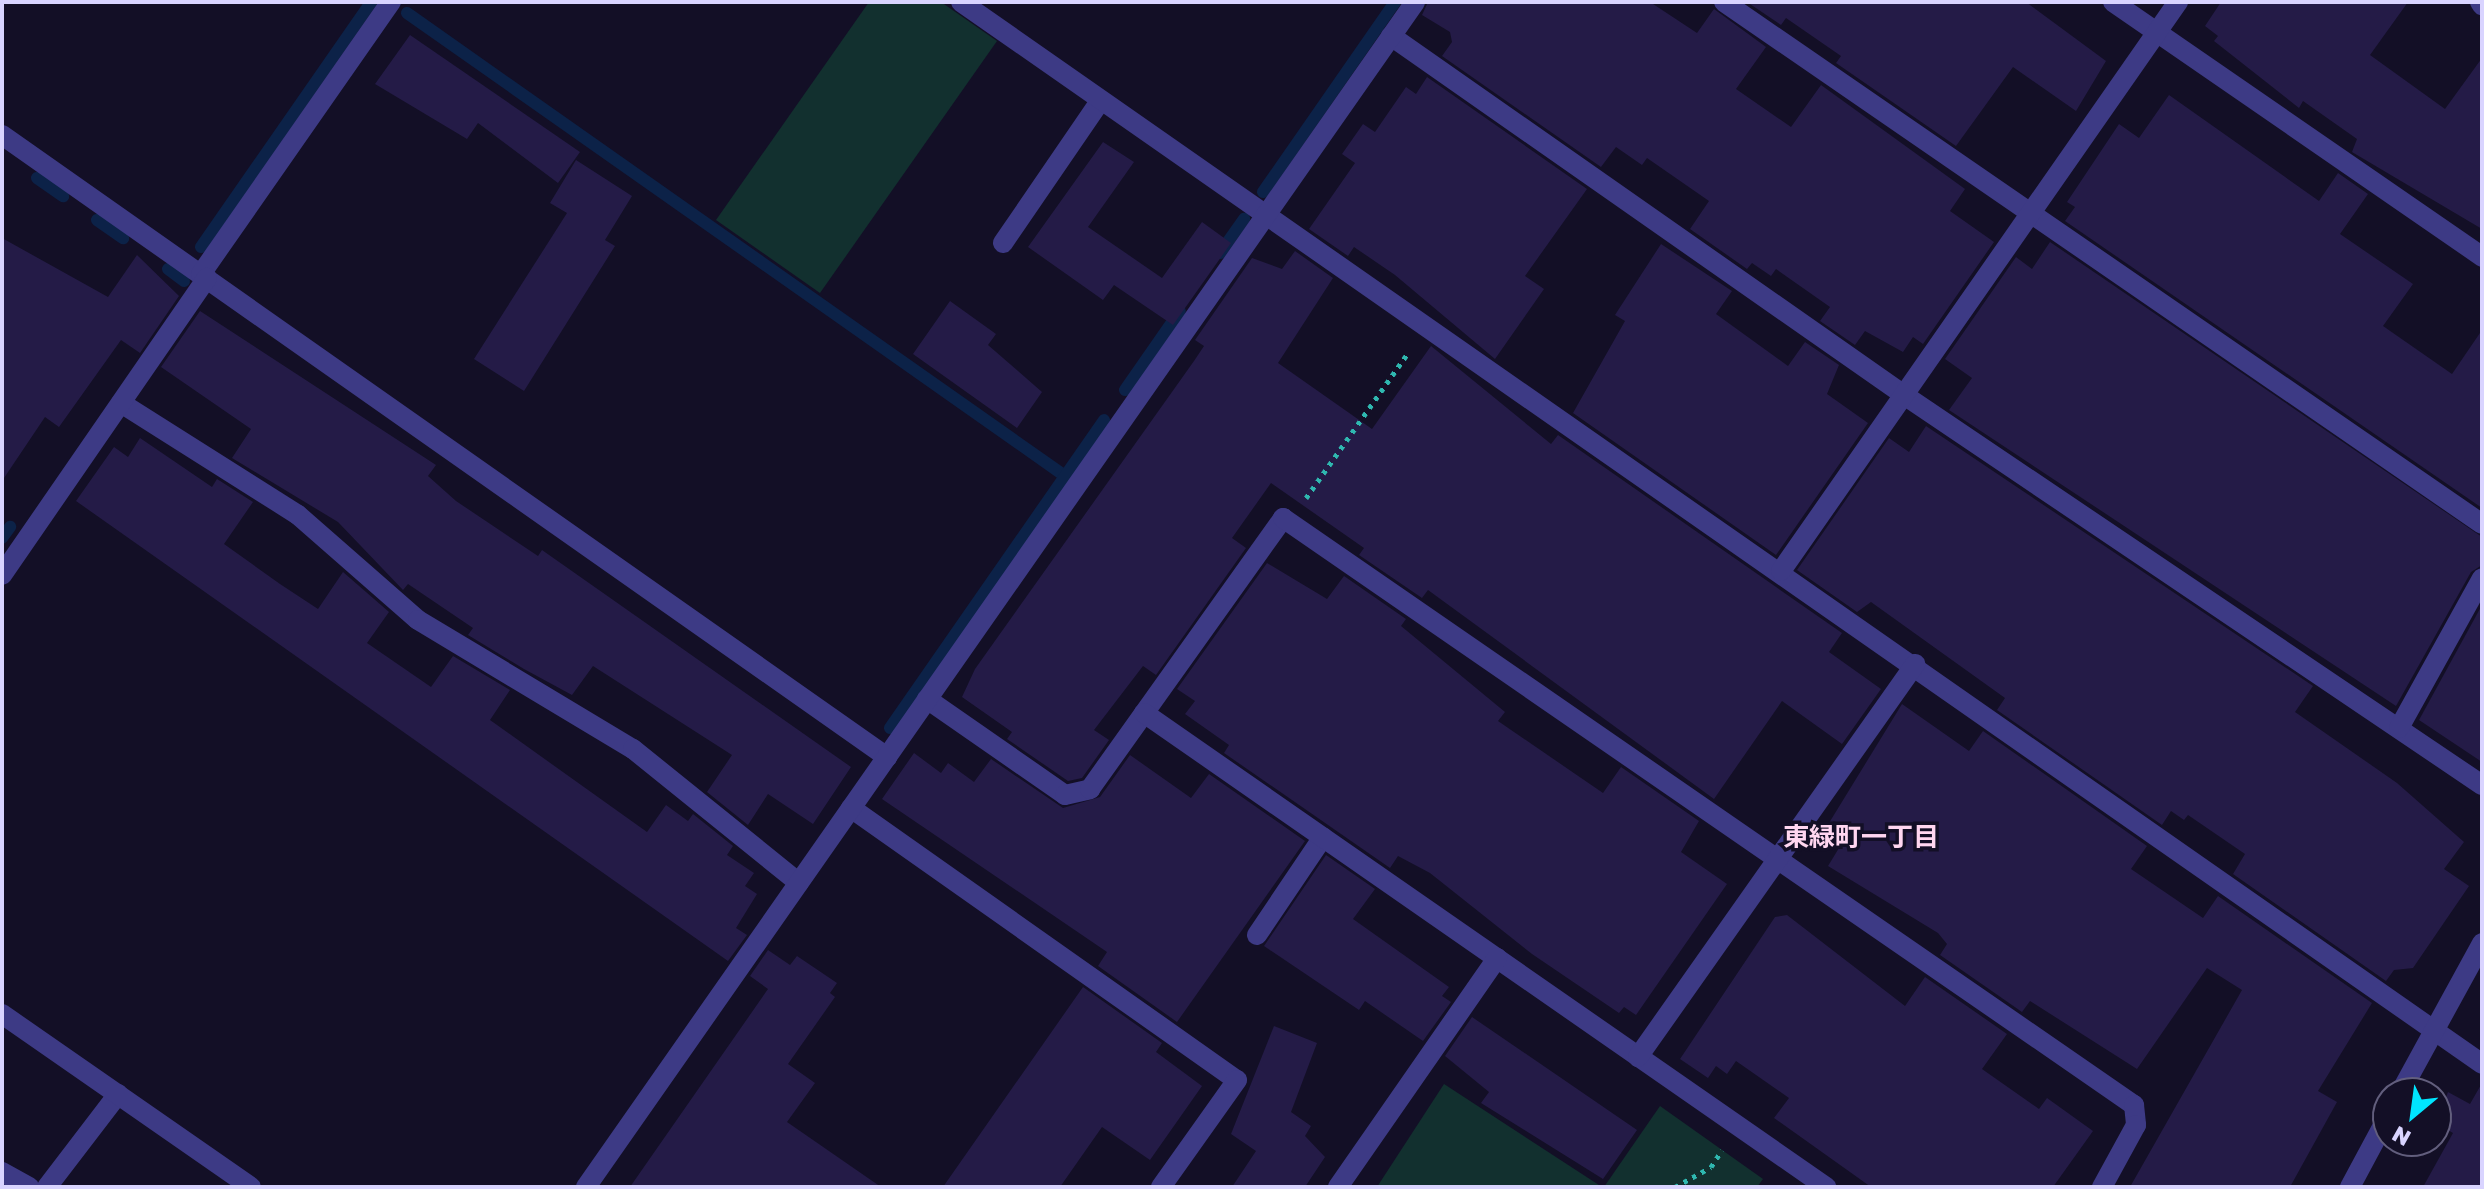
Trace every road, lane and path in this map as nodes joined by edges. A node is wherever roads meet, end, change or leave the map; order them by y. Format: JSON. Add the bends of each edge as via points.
{"nodes":[{"id":1,"x":391,"y":2,"type":"edge"},
{"id":2,"x":961,"y":2,"type":"edge"},
{"id":3,"x":1415,"y":2,"type":"edge"},
{"id":4,"x":1724,"y":2,"type":"edge"},
{"id":5,"x":2113,"y":2,"type":"edge"},
{"id":6,"x":2178,"y":2,"type":"edge"},
{"id":7,"x":2157,"y":32,"type":"junction"},
{"id":8,"x":1391,"y":36,"type":"junction"},
{"id":9,"x":1101,"y":100,"type":"junction"},
{"id":10,"x":2,"y":135,"type":"edge"},
{"id":11,"x":2030,"y":213,"type":"junction"},
{"id":12,"x":1266,"y":215,"type":"junction"},
{"id":13,"x":1003,"y":243,"type":"dead end"},
{"id":14,"x":2482,"y":257,"type":"edge"},
{"id":15,"x":204,"y":276,"type":"junction"},
{"id":16,"x":1427,"y":326,"type":"junction"},
{"id":17,"x":1904,"y":395,"type":"junction"},
{"id":18,"x":121,"y":403,"type":"junction"},
{"id":19,"x":1289,"y":522,"type":"junction"},
{"id":20,"x":2482,"y":524,"type":"edge"},
{"id":21,"x":1781,"y":571,"type":"junction"},
{"id":22,"x":2,"y":575,"type":"edge"},
{"id":23,"x":2482,"y":578,"type":"edge"},
{"id":24,"x":1915,"y":664,"type":"junction"},
{"id":25,"x":927,"y":699,"type":"junction"},
{"id":26,"x":1144,"y":713,"type":"junction"},
{"id":27,"x":2399,"y":728,"type":"junction"},
{"id":28,"x":887,"y":757,"type":"junction"},
{"id":29,"x":2482,"y":785,"type":"edge"},
{"id":30,"x":851,"y":808,"type":"junction"},
{"id":31,"x":1323,"y":837,"type":"junction"},
{"id":32,"x":1777,"y":859,"type":"junction"},
{"id":33,"x":799,"y":883,"type":"junction"},
{"id":34,"x":1257,"y":935,"type":"dead end"},
{"id":35,"x":2482,"y":943,"type":"edge"},
{"id":36,"x":1497,"y":958,"type":"junction"},
{"id":37,"x":2,"y":1014,"type":"edge"},
{"id":38,"x":2436,"y":1027,"type":"junction"},
{"id":39,"x":1638,"y":1057,"type":"junction"},
{"id":40,"x":2482,"y":1064,"type":"edge"},
{"id":41,"x":2409,"y":1077,"type":"edge"},
{"id":42,"x":118,"y":1094,"type":"junction"},
{"id":43,"x":1737,"y":1126,"type":"junction"},
{"id":44,"x":2372,"y":1146,"type":"edge"},
{"id":45,"x":2,"y":1172,"type":"edge"},
{"id":46,"x":29,"y":1187,"type":"edge"},
{"id":47,"x":47,"y":1187,"type":"edge"},
{"id":48,"x":251,"y":1187,"type":"edge"},
{"id":49,"x":586,"y":1187,"type":"edge"},
{"id":50,"x":1161,"y":1187,"type":"edge"},
{"id":51,"x":1338,"y":1187,"type":"edge"},
{"id":52,"x":1675,"y":1187,"type":"edge"},
{"id":53,"x":1826,"y":1187,"type":"edge"},
{"id":54,"x":2102,"y":1187,"type":"edge"},
{"id":55,"x":2350,"y":1187,"type":"edge"}],
"edges":[{"from":1,"to":15,"type":"street"},
{"from":2,"to":9,"type":"street"},
{"from":3,"to":8,"type":"street"},
{"from":4,"to":11,"type":"street"},
{"from":5,"to":7,"type":"street"},
{"from":6,"to":7,"type":"street"},
{"from":7,"to":11,"type":"street"},
{"from":7,"to":14,"type":"street"},
{"from":8,"to":12,"type":"street"},
{"from":8,"to":17,"type":"street"},
{"from":9,"to":12,"type":"street"},
{"from":9,"to":13,"type":"street"},
{"from":10,"to":15,"type":"street"},
{"from":11,"to":17,"type":"street"},
{"from":11,"to":20,"type":"street"},
{"from":12,"to":16,"type":"street"},
{"from":12,"to":25,"type":"street"},
{"from":15,"to":18,"type":"street"},
{"from":15,"to":28,"type":"street"},
{"from":16,"to":19,"type":"path"},
{"from":16,"to":21,"type":"street"},
{"from":17,"to":21,"type":"street"},
{"from":17,"to":27,"type":"street"},
{"from":18,"to":22,"type":"street"},
{"from":18,"to":33,"type":"street","via":[[298,515],[418,620],[633,749]]},
{"from":19,"to":26,"type":"street","via":[[1283,518]]},
{"from":19,"to":32,"type":"street"},
{"from":21,"to":24,"type":"street"},
{"from":23,"to":27,"type":"street"},
{"from":24,"to":32,"type":"street"},
{"from":24,"to":38,"type":"street"},
{"from":25,"to":26,"type":"street","via":[[1065,795],[1090,789]]},
{"from":25,"to":28,"type":"street"},
{"from":26,"to":31,"type":"street"},
{"from":27,"to":29,"type":"street"},
{"from":28,"to":30,"type":"street"},
{"from":30,"to":33,"type":"street"},
{"from":30,"to":50,"type":"street","via":[[1237,1080]]},
{"from":31,"to":34,"type":"street"},
{"from":31,"to":36,"type":"street"},
{"from":32,"to":39,"type":"street"},
{"from":32,"to":54,"type":"street","via":[[2134,1105],[2136,1125]]},
{"from":33,"to":49,"type":"street"},
{"from":35,"to":38,"type":"street"},
{"from":36,"to":39,"type":"street"},
{"from":36,"to":51,"type":"street"},
{"from":37,"to":42,"type":"street"},
{"from":38,"to":40,"type":"street"},
{"from":38,"to":41,"type":"street"},
{"from":39,"to":43,"type":"street"},
{"from":42,"to":47,"type":"street"},
{"from":42,"to":48,"type":"street"},
{"from":43,"to":52,"type":"path","via":[[1711,1167]]},
{"from":43,"to":53,"type":"street"},
{"from":44,"to":55,"type":"street"},
{"from":45,"to":46,"type":"street"}]}
